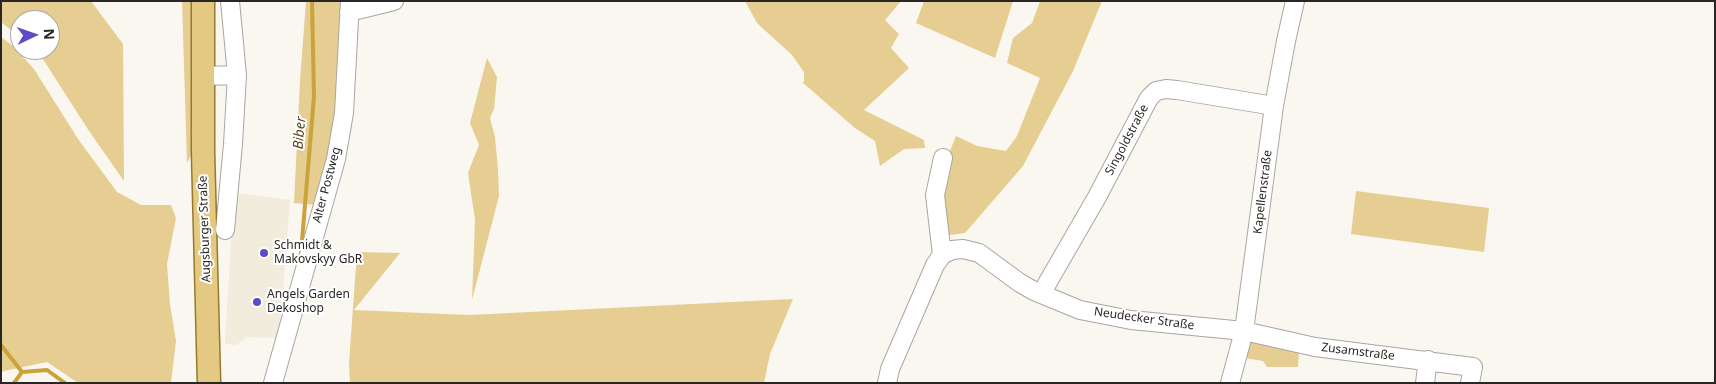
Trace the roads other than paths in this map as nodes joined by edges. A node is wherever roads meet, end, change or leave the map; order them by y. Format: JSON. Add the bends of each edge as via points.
{"nodes":[{"id":1,"x":203,"y":1,"type":"edge"},
{"id":2,"x":230,"y":1,"type":"edge"},
{"id":3,"x":394,"y":1,"type":"edge"},
{"id":4,"x":1296,"y":1,"type":"edge"},
{"id":5,"x":350,"y":7,"type":"edge"},
{"id":6,"x":237,"y":75,"type":"junction"},
{"id":7,"x":202,"y":76,"type":"junction"},
{"id":8,"x":1274,"y":106,"type":"junction"},
{"id":9,"x":943,"y":158,"type":"dead end"},
{"id":10,"x":225,"y":230,"type":"dead end"},
{"id":11,"x":942,"y":254,"type":"junction"},
{"id":12,"x":1041,"y":294,"type":"junction"},
{"id":13,"x":1244,"y":331,"type":"junction"},
{"id":14,"x":1428,"y":360,"type":"junction"},
{"id":15,"x":1472,"y":375,"type":"edge"},
{"id":16,"x":209,"y":383,"type":"edge"},
{"id":17,"x":273,"y":383,"type":"edge"},
{"id":18,"x":886,"y":383,"type":"edge"},
{"id":19,"x":1230,"y":383,"type":"edge"},
{"id":20,"x":1425,"y":383,"type":"edge"}],
"edges":[{"from":1,"to":7,"type":"main road","name":"Augsburger Straße"},
{"from":2,"to":6,"type":"street","name":"Augsburger Straße"},
{"from":3,"to":5,"type":"street","name":"Alter Postweg"},
{"from":4,"to":8,"type":"street","name":"Kapellenstraße"},
{"from":5,"to":17,"type":"street","name":"Alter Postweg","via":[[344,113],[336,159]]},
{"from":6,"to":7,"type":"street"},
{"from":6,"to":10,"type":"street","name":"Augsburger Straße"},
{"from":7,"to":16,"type":"main road","name":"Augsburger Straße"},
{"from":8,"to":12,"type":"street","name":"Singoldstraße","via":[[1177,90],[1156,91],[1149,98]]},
{"from":8,"to":13,"type":"street","name":"Kapellenstraße"},
{"from":9,"to":11,"type":"street","via":[[935,194]]},
{"from":11,"to":12,"type":"street","name":"Neudecker Straße","via":[[963,249],[979,253]]},
{"from":11,"to":18,"type":"street","via":[[934,265]]},
{"from":12,"to":13,"type":"street","name":"Neudecker Straße","via":[[1080,310],[1130,320]]},
{"from":13,"to":14,"type":"street","name":"Zusamstraße","via":[[1315,346]]},
{"from":13,"to":19,"type":"street","name":"Kapellenstraße"},
{"from":14,"to":15,"type":"street","name":"Zusamstraße"},
{"from":14,"to":20,"type":"street"}]}
